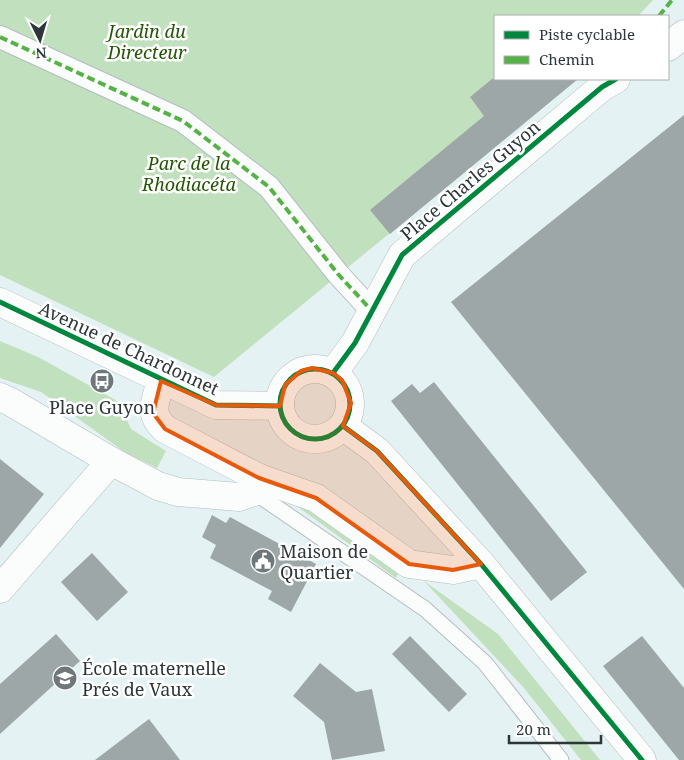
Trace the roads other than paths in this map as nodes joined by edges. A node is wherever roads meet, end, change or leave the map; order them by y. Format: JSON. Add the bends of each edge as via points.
{"nodes":[{"id":1,"x":684,"y":34,"type":"edge"},
{"id":2,"x":0,"y":37,"type":"edge"},
{"id":3,"x":669,"y":47,"type":"edge"},
{"id":4,"x":614,"y":80,"type":"edge"},
{"id":5,"x":0,"y":302,"type":"edge"},
{"id":6,"x":372,"y":311,"type":"junction"},
{"id":7,"x":333,"y":373,"type":"junction"},
{"id":8,"x":161,"y":380,"type":"junction"},
{"id":9,"x":0,"y":398,"type":"edge"},
{"id":10,"x":280,"y":406,"type":"junction"},
{"id":11,"x":343,"y":426,"type":"junction"},
{"id":12,"x":111,"y":461,"type":"junction"},
{"id":13,"x":256,"y":485,"type":"junction"},
{"id":14,"x":481,"y":564,"type":"junction"},
{"id":15,"x":0,"y":589,"type":"edge"},
{"id":16,"x":561,"y":760,"type":"edge"},
{"id":17,"x":642,"y":760,"type":"edge"}],
"edges":[{"from":1,"to":3,"type":"street"},
{"from":2,"to":6,"type":"street","via":[[184,121],[269,187],[338,274]]},
{"from":4,"to":6,"type":"street","name":"Place Charles Guyon","via":[[402,255]]},
{"from":5,"to":8,"type":"street","name":"Avenue de Chardonnet"},
{"from":6,"to":7,"type":"street","name":"Place Charles Guyon"},
{"from":7,"to":10,"type":"street","via":[[317,369],[301,371],[285,385]]},
{"from":7,"to":11,"type":"street","via":[[342,380],[350,397],[349,415]]},
{"from":8,"to":10,"type":"street","name":"Avenue de Chardonnet","via":[[216,405]]},
{"from":8,"to":13,"type":"street","via":[[153,413],[156,422]]},
{"from":9,"to":12,"type":"street"},
{"from":10,"to":11,"type":"street","via":[[289,428],[305,437],[323,438]]},
{"from":11,"to":14,"type":"street","via":[[377,451]]},
{"from":12,"to":13,"type":"street","via":[[158,486],[178,492],[239,497]]},
{"from":12,"to":15,"type":"street"},
{"from":13,"to":14,"type":"street","via":[[316,498],[410,564],[453,570]]},
{"from":13,"to":16,"type":"lane","via":[[426,609],[485,663]]},
{"from":14,"to":17,"type":"street"}]}
